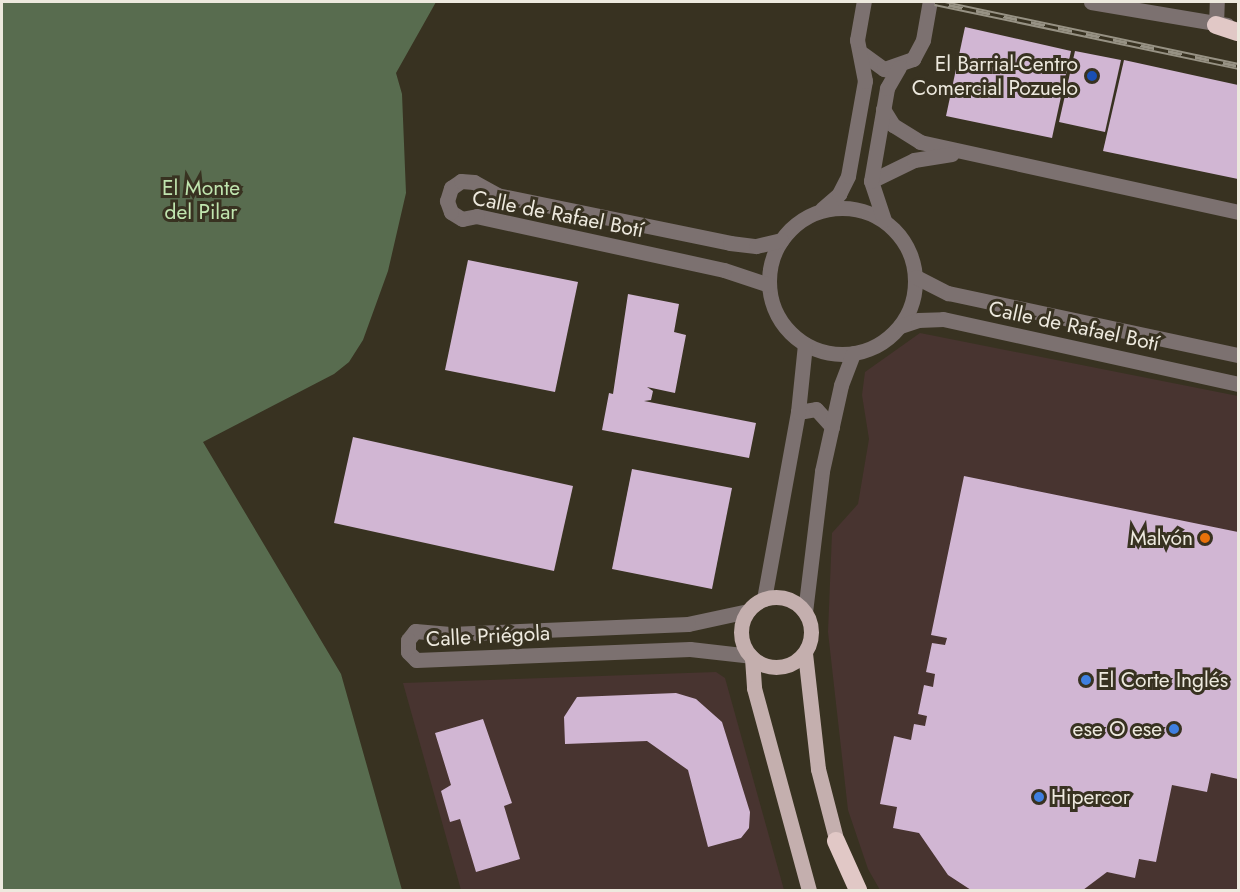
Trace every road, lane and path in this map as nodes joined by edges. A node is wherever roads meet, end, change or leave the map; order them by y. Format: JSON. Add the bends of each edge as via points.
{"nodes":[{"id":1,"x":930,"y":2,"type":"edge"},
{"id":2,"x":1090,"y":2,"type":"edge"},
{"id":3,"x":1217,"y":2,"type":"edge"},
{"id":4,"x":862,"y":8,"type":"edge"},
{"id":5,"x":1216,"y":25,"type":"junction"},
{"id":6,"x":1239,"y":26,"type":"edge"},
{"id":7,"x":1239,"y":32,"type":"edge"},
{"id":8,"x":863,"y":54,"type":"junction"},
{"id":9,"x":899,"y":67,"type":"junction"},
{"id":10,"x":883,"y":109,"type":"junction"},
{"id":11,"x":966,"y":152,"type":"junction"},
{"id":12,"x":871,"y":181,"type":"junction"},
{"id":13,"x":816,"y":212,"type":"junction"},
{"id":14,"x":1239,"y":212,"type":"edge"},
{"id":15,"x":884,"y":220,"type":"junction"},
{"id":16,"x":781,"y":240,"type":"junction"},
{"id":17,"x":916,"y":277,"type":"junction"},
{"id":18,"x":769,"y":285,"type":"junction"},
{"id":19,"x":1090,"y":324,"type":"junction"},
{"id":20,"x":900,"y":326,"type":"junction"},
{"id":21,"x":977,"y":327,"type":"junction"},
{"id":22,"x":805,"y":344,"type":"junction"},
{"id":23,"x":853,"y":353,"type":"junction"},
{"id":24,"x":1239,"y":355,"type":"edge"},
{"id":25,"x":1239,"y":384,"type":"edge"},
{"id":26,"x":798,"y":412,"type":"junction"},
{"id":27,"x":832,"y":427,"type":"junction"},
{"id":28,"x":764,"y":599,"type":"junction"},
{"id":29,"x":748,"y":611,"type":"junction"},
{"id":30,"x":805,"y":612,"type":"junction"},
{"id":31,"x":805,"y":653,"type":"junction"},
{"id":32,"x":752,"y":657,"type":"junction"},
{"id":33,"x":836,"y":841,"type":"junction"},
{"id":34,"x":809,"y":891,"type":"edge"},
{"id":35,"x":849,"y":891,"type":"edge"},
{"id":36,"x":858,"y":891,"type":"edge"}],
"edges":[{"from":1,"to":9,"type":"street","via":[[919,51]]},
{"from":2,"to":5,"type":"street"},
{"from":3,"to":5,"type":"street"},
{"from":4,"to":8,"type":"street","via":[[857,40]]},
{"from":5,"to":6,"type":"street"},
{"from":5,"to":7,"type":"highway"},
{"from":8,"to":9,"type":"street","via":[[874,65]]},
{"from":8,"to":13,"type":"street","via":[[865,81],[845,185]]},
{"from":9,"to":10,"type":"street","via":[[887,88]]},
{"from":10,"to":11,"type":"street","via":[[893,125],[920,142]]},
{"from":10,"to":12,"type":"street"},
{"from":11,"to":12,"type":"street","via":[[914,160]]},
{"from":11,"to":14,"type":"street"},
{"from":12,"to":15,"type":"street"},
{"from":13,"to":15,"type":"street","via":[[857,209]]},
{"from":13,"to":16,"type":"street"},
{"from":15,"to":17,"type":"street","via":[[903,239]]},
{"from":16,"to":18,"type":"street","via":[[771,261]]},
{"from":16,"to":18,"type":"street","name":"Calle de Rafael Botí","via":[[756,246],[730,243],[497,195],[474,182],[461,181],[451,188],[447,201],[451,212],[462,219],[477,216],[724,270]]},
{"from":17,"to":19,"type":"street","name":"Calle de Rafael Botí","via":[[948,293]]},
{"from":17,"to":20,"type":"street","via":[[912,304]]},
{"from":18,"to":22,"type":"street","via":[[774,308],[786,328]]},
{"from":19,"to":21,"type":"street","via":[[1075,327],[982,307],[974,314]]},
{"from":19,"to":24,"type":"street","name":"Calle de Rafael Botí"},
{"from":20,"to":21,"type":"street","name":"Calle de Rafael Botí","via":[[930,318]]},
{"from":20,"to":23,"type":"street","via":[[887,339]]},
{"from":21,"to":25,"type":"street","name":"Calle de Rafael Botí"},
{"from":22,"to":23,"type":"street","via":[[828,352]]},
{"from":22,"to":26,"type":"street"},
{"from":23,"to":27,"type":"street"},
{"from":26,"to":27,"type":"street","via":[[816,409]]},
{"from":26,"to":28,"type":"street"},
{"from":27,"to":30,"type":"street","via":[[815,517]]},
{"from":28,"to":29,"type":"main road"},
{"from":28,"to":30,"type":"main road","via":[[787,599]]},
{"from":29,"to":32,"type":"main road","via":[[742,639]]},
{"from":29,"to":32,"type":"street","name":"Calle Priégola","via":[[688,624],[450,634],[415,631],[408,640],[408,652],[416,660],[690,649]]},
{"from":30,"to":31,"type":"main road","via":[[812,631]]},
{"from":31,"to":32,"type":"main road","via":[[786,666],[762,664]]},
{"from":31,"to":33,"type":"main road","via":[[818,769]]},
{"from":32,"to":34,"type":"main road","via":[[753,688]]},
{"from":33,"to":35,"type":"main road"},
{"from":33,"to":36,"type":"highway"}]}
